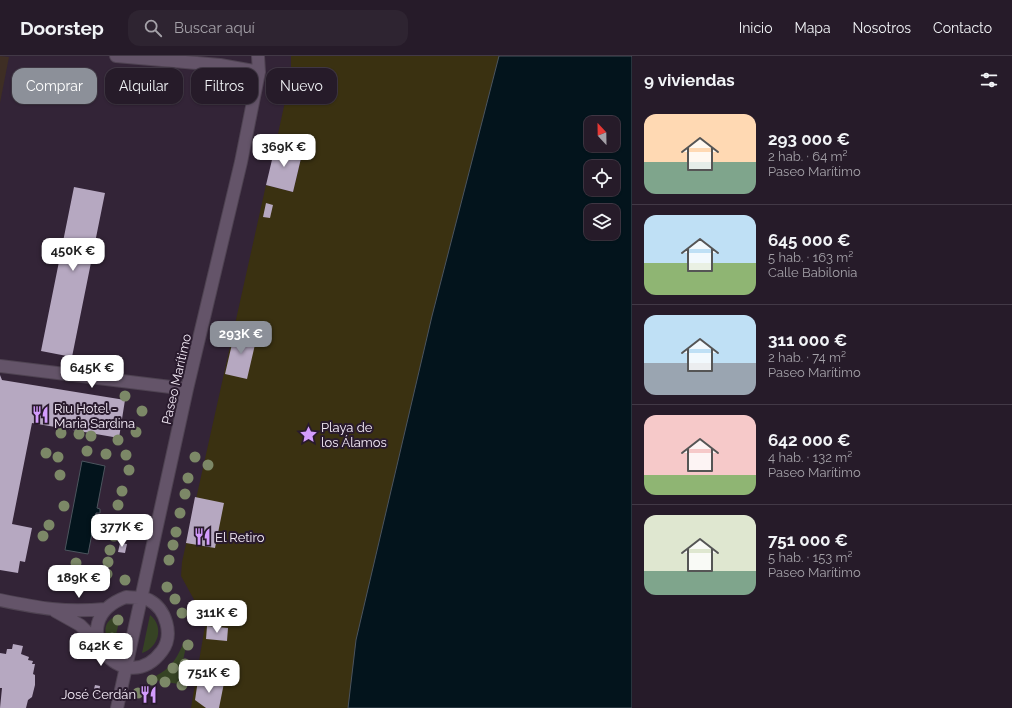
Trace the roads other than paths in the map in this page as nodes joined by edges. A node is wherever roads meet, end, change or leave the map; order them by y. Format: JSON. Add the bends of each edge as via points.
{"nodes":[{"id":1,"x":116,"y":56,"type":"edge"},
{"id":2,"x":258,"y":56,"type":"edge"},
{"id":3,"x":259,"y":72,"type":"junction"},
{"id":4,"x":0,"y":366,"type":"edge"},
{"id":5,"x":187,"y":389,"type":"junction"},
{"id":6,"x":140,"y":599,"type":"junction"},
{"id":7,"x":0,"y":600,"type":"edge"},
{"id":8,"x":105,"y":609,"type":"junction"},
{"id":9,"x":54,"y":610,"type":"junction"},
{"id":10,"x":98,"y":643,"type":"junction"},
{"id":11,"x":125,"y":666,"type":"junction"},
{"id":12,"x":117,"y":708,"type":"edge"}],
"edges":[{"from":1,"to":3,"type":"street","via":[[220,65]]},
{"from":2,"to":3,"type":"street","name":"Paseo Marítimo"},
{"from":3,"to":5,"type":"street","name":"Paseo Marítimo","via":[[241,162]]},
{"from":4,"to":5,"type":"street"},
{"from":5,"to":6,"type":"street","name":"Paseo Marítimo"},
{"from":6,"to":8,"type":"street","via":[[126,596],[114,601]]},
{"from":6,"to":11,"type":"street","name":"Paseo Marítimo"},
{"from":6,"to":11,"type":"street","via":[[149,600],[158,607],[168,627],[167,638],[164,649],[147,664]]},
{"from":7,"to":9,"type":"street"},
{"from":8,"to":9,"type":"street"},
{"from":8,"to":10,"type":"street","via":[[96,631]]},
{"from":9,"to":10,"type":"street","via":[[80,625]]},
{"from":10,"to":11,"type":"street","via":[[104,654],[113,662]]},
{"from":11,"to":12,"type":"street","name":"Paseo Marítimo"}]}
